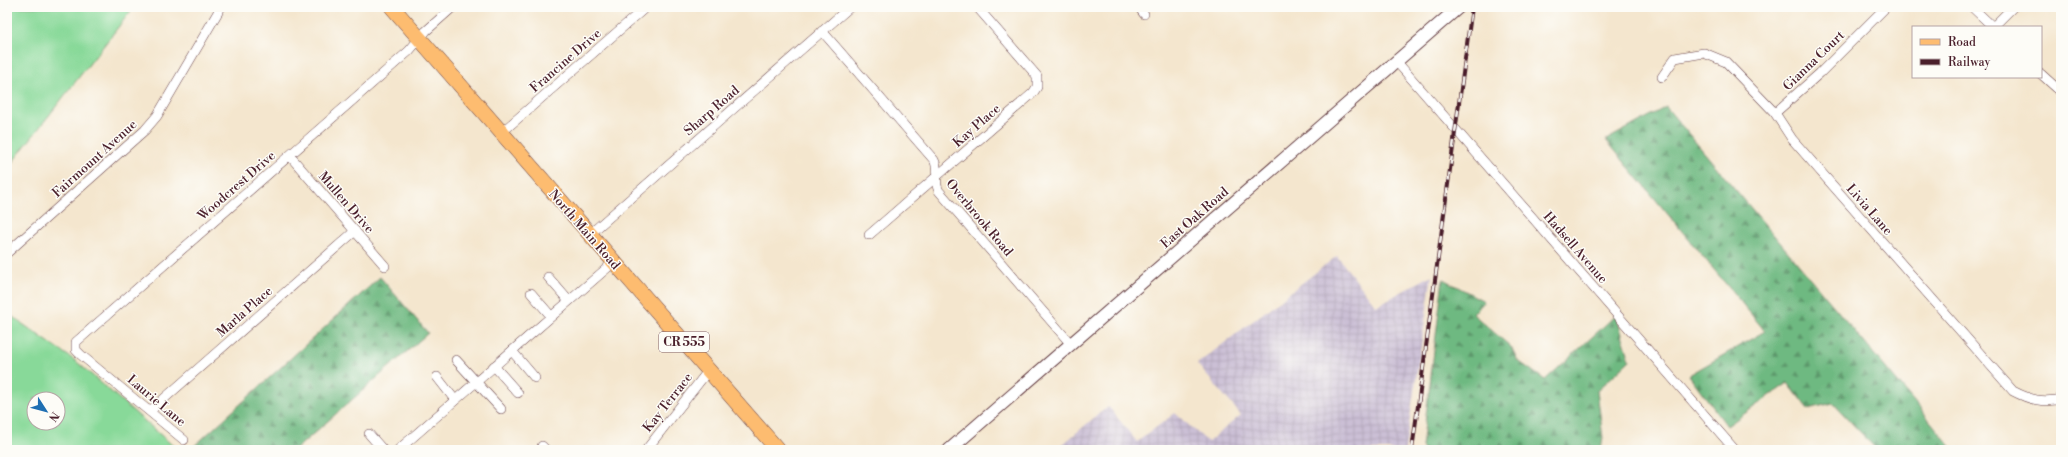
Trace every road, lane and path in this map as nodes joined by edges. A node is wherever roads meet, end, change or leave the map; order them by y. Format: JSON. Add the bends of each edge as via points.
{"nodes":[{"id":1,"x":221,"y":7,"type":"edge"},
{"id":2,"x":392,"y":7,"type":"edge"},
{"id":3,"x":453,"y":7,"type":"edge"},
{"id":4,"x":646,"y":7,"type":"edge"},
{"id":5,"x":850,"y":7,"type":"edge"},
{"id":6,"x":977,"y":7,"type":"edge"},
{"id":7,"x":1459,"y":7,"type":"edge"},
{"id":8,"x":1886,"y":7,"type":"edge"},
{"id":9,"x":1972,"y":7,"type":"edge"},
{"id":10,"x":2013,"y":7,"type":"edge"},
{"id":11,"x":1992,"y":26,"type":"edge"},
{"id":12,"x":1994,"y":26,"type":"edge"},
{"id":13,"x":822,"y":31,"type":"junction"},
{"id":14,"x":419,"y":39,"type":"junction"},
{"id":15,"x":1396,"y":61,"type":"junction"},
{"id":16,"x":2042,"y":75,"type":"edge"},
{"id":17,"x":1662,"y":77,"type":"dead end"},
{"id":18,"x":2061,"y":92,"type":"edge"},
{"id":19,"x":1775,"y":113,"type":"junction"},
{"id":20,"x":501,"y":133,"type":"junction"},
{"id":21,"x":290,"y":156,"type":"junction"},
{"id":22,"x":937,"y":176,"type":"junction"},
{"id":23,"x":356,"y":231,"type":"junction"},
{"id":24,"x":590,"y":234,"type":"junction"},
{"id":25,"x":869,"y":235,"type":"dead end"},
{"id":26,"x":7,"y":253,"type":"edge"},
{"id":27,"x":614,"y":262,"type":"junction"},
{"id":28,"x":385,"y":266,"type":"dead end"},
{"id":29,"x":548,"y":277,"type":"dead end"},
{"id":30,"x":531,"y":293,"type":"dead end"},
{"id":31,"x":568,"y":300,"type":"junction"},
{"id":32,"x":550,"y":316,"type":"junction"},
{"id":33,"x":1070,"y":343,"type":"junction"},
{"id":34,"x":512,"y":350,"type":"junction"},
{"id":35,"x":456,"y":360,"type":"dead end"},
{"id":36,"x":494,"y":366,"type":"junction"},
{"id":37,"x":708,"y":371,"type":"junction"},
{"id":38,"x":437,"y":377,"type":"dead end"},
{"id":39,"x":535,"y":378,"type":"dead end"},
{"id":40,"x":114,"y":381,"type":"joint"},
{"id":41,"x":475,"y":383,"type":"junction"},
{"id":42,"x":518,"y":393,"type":"dead end"},
{"id":43,"x":2061,"y":399,"type":"edge"},
{"id":44,"x":456,"y":400,"type":"junction"},
{"id":45,"x":501,"y":409,"type":"dead end"},
{"id":46,"x":150,"y":411,"type":"junction"},
{"id":47,"x":370,"y":434,"type":"dead end"},
{"id":48,"x":184,"y":440,"type":"dead end"},
{"id":49,"x":406,"y":443,"type":"junction"},
{"id":50,"x":383,"y":450,"type":"edge"},
{"id":51,"x":398,"y":450,"type":"edge"},
{"id":52,"x":413,"y":450,"type":"edge"},
{"id":53,"x":646,"y":450,"type":"edge"},
{"id":54,"x":778,"y":450,"type":"edge"},
{"id":55,"x":949,"y":450,"type":"edge"},
{"id":56,"x":1735,"y":450,"type":"edge"}],
"edges":[{"from":1,"to":26,"type":"street","name":"Fairmount Avenue","via":[[157,116],[145,130]]},
{"from":2,"to":14,"type":"main road","name":"North Main Road","number":"CR 555"},
{"from":3,"to":14,"type":"street","name":"Woodcrest Drive"},
{"from":4,"to":20,"type":"street","name":"Francine Drive"},
{"from":5,"to":13,"type":"street","name":"Sharp Road"},
{"from":6,"to":22,"type":"street","name":"Kay Place","via":[[1037,76],[1037,87]]},
{"from":7,"to":15,"type":"street","name":"East Oak Road"},
{"from":8,"to":19,"type":"street","name":"Gianna Court","via":[[1820,73]]},
{"from":9,"to":11,"type":"street"},
{"from":10,"to":12,"type":"street"},
{"from":13,"to":22,"type":"street","name":"Overbrook Road","via":[[938,165]]},
{"from":13,"to":24,"type":"street","name":"Sharp Road"},
{"from":14,"to":20,"type":"main road","name":"North Main Road","number":"CR 555"},
{"from":14,"to":21,"type":"street","name":"Woodcrest Drive","via":[[409,51]]},
{"from":15,"to":33,"type":"street","name":"East Oak Road"},
{"from":15,"to":56,"type":"street","name":"Hadsell Avenue"},
{"from":16,"to":18,"type":"street"},
{"from":17,"to":19,"type":"street","name":"Livia Lane","via":[[1675,58],[1704,53],[1726,62]]},
{"from":19,"to":43,"type":"street","name":"Livia Lane","via":[[1792,139],[2013,391],[2027,399],[2046,402]]},
{"from":20,"to":24,"type":"main road","name":"North Main Road","number":"CR 555"},
{"from":21,"to":23,"type":"street","name":"Mullen Drive"},
{"from":21,"to":40,"type":"street","name":"Woodcrest Drive","via":[[76,342],[76,350]]},
{"from":22,"to":25,"type":"street","name":"Kay Place"},
{"from":22,"to":33,"type":"street","name":"Overbrook Road","via":[[936,185],[939,192]]},
{"from":23,"to":28,"type":"street","name":"Mullen Drive"},
{"from":23,"to":46,"type":"street","name":"Marla Place"},
{"from":24,"to":27,"type":"main road","name":"North Main Road","number":"CR 555"},
{"from":27,"to":31,"type":"street"},
{"from":27,"to":37,"type":"main road","name":"North Main Road","number":"CR 555"},
{"from":29,"to":31,"type":"street"},
{"from":30,"to":32,"type":"street"},
{"from":31,"to":32,"type":"street"},
{"from":32,"to":34,"type":"street"},
{"from":33,"to":55,"type":"street","name":"East Oak Road"},
{"from":34,"to":36,"type":"street"},
{"from":34,"to":39,"type":"street"},
{"from":35,"to":41,"type":"street"},
{"from":36,"to":41,"type":"street"},
{"from":36,"to":42,"type":"street"},
{"from":37,"to":53,"type":"street","name":"Kay Terrace"},
{"from":37,"to":54,"type":"main road","name":"North Main Road","number":"CR 555"},
{"from":38,"to":44,"type":"street"},
{"from":40,"to":46,"type":"street","name":"Laurie Lane"},
{"from":41,"to":44,"type":"street"},
{"from":41,"to":45,"type":"street"},
{"from":44,"to":49,"type":"street"},
{"from":46,"to":48,"type":"street","name":"Laurie Lane"},
{"from":47,"to":50,"type":"street"},
{"from":49,"to":51,"type":"street"},
{"from":49,"to":52,"type":"street"}]}
